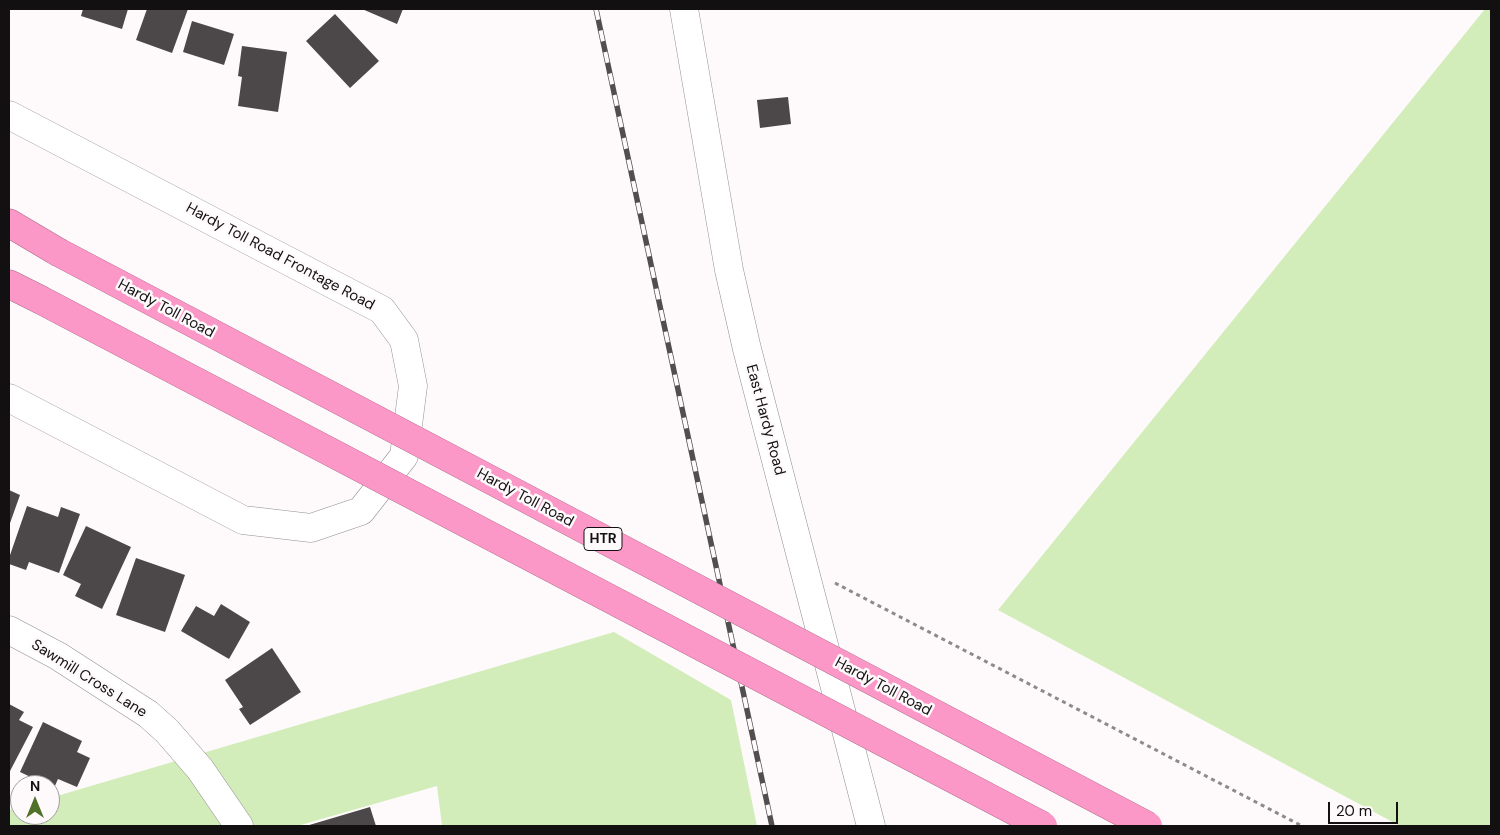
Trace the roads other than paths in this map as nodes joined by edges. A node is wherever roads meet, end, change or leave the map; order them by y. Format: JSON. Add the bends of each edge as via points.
{"nodes":[{"id":1,"x":684,"y":9,"type":"edge"},
{"id":2,"x":9,"y":115,"type":"edge"},
{"id":3,"x":9,"y":223,"type":"edge"},
{"id":4,"x":9,"y":284,"type":"edge"},
{"id":5,"x":9,"y":398,"type":"edge"},
{"id":6,"x":9,"y":630,"type":"edge"},
{"id":7,"x":239,"y":826,"type":"edge"},
{"id":8,"x":871,"y":826,"type":"edge"},
{"id":9,"x":1043,"y":826,"type":"edge"},
{"id":10,"x":1148,"y":826,"type":"edge"}],
"edges":[{"from":1,"to":8,"type":"street","name":"East Hardy Road","via":[[729,270],[746,349]]},
{"from":2,"to":5,"type":"street","name":"Hardy Toll Road Frontage Road","via":[[382,310],[404,340],[413,386],[404,456],[361,511],[311,528],[243,520]]},
{"from":3,"to":10,"type":"highway","name":"Hardy Toll Road","number":"HTR","bridge":true,"via":[[58,252]]},
{"from":4,"to":9,"type":"highway","bridge":true},
{"from":6,"to":7,"type":"street","name":"Sawmill Cross Lane","via":[[58,656],[148,714],[200,769]]}]}
